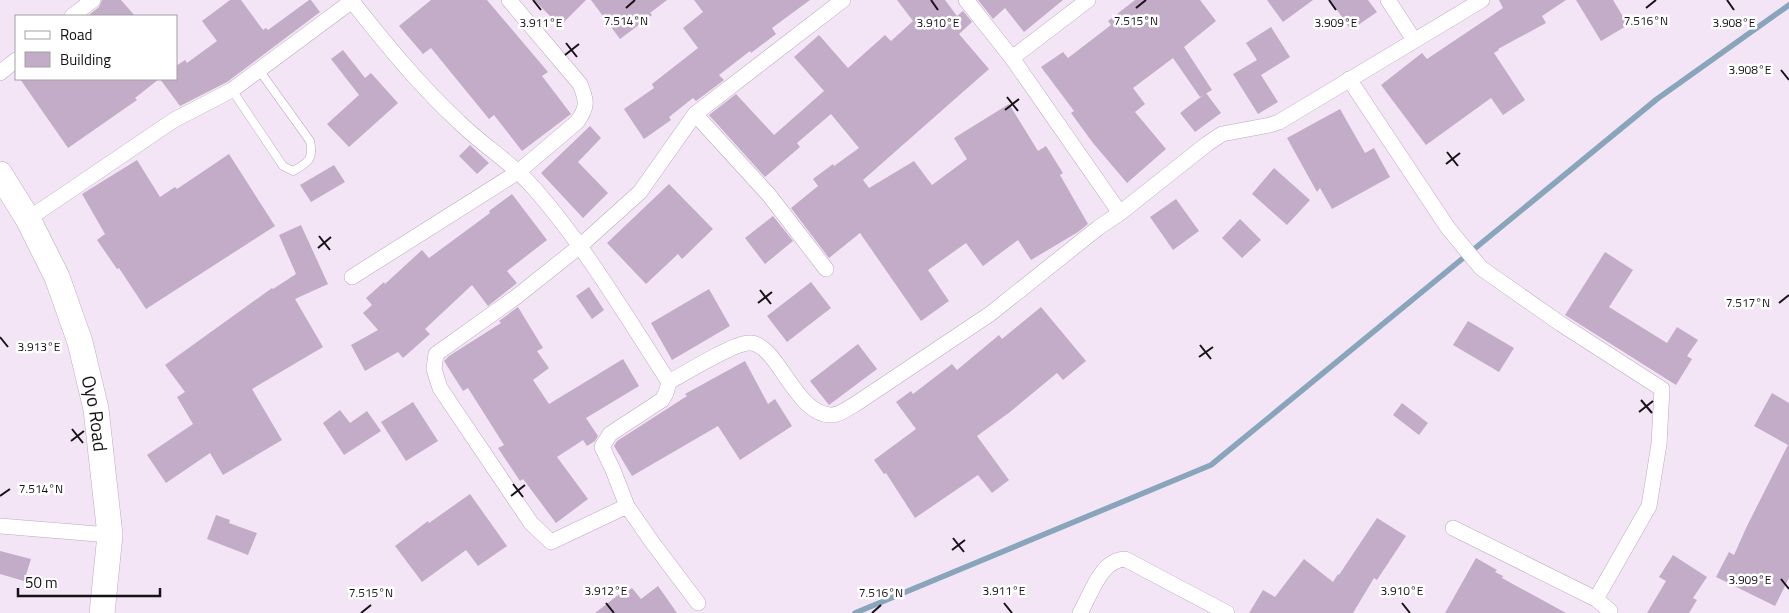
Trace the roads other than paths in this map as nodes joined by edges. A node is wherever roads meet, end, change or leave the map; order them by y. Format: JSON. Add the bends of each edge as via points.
{"nodes":[{"id":1,"x":93,"y":0,"type":"edge"},
{"id":2,"x":509,"y":0,"type":"edge"},
{"id":3,"x":844,"y":0,"type":"edge"},
{"id":4,"x":966,"y":0,"type":"edge"},
{"id":5,"x":1088,"y":0,"type":"edge"},
{"id":6,"x":1388,"y":0,"type":"edge"},
{"id":7,"x":1482,"y":0,"type":"edge"},
{"id":8,"x":352,"y":1,"type":"edge"},
{"id":9,"x":73,"y":15,"type":"edge"},
{"id":10,"x":1414,"y":40,"type":"junction"},
{"id":11,"x":1012,"y":58,"type":"junction"},
{"id":12,"x":15,"y":61,"type":"edge"},
{"id":13,"x":259,"y":70,"type":"junction"},
{"id":14,"x":0,"y":73,"type":"edge"},
{"id":15,"x":1349,"y":79,"type":"junction"},
{"id":16,"x":232,"y":90,"type":"junction"},
{"id":17,"x":695,"y":114,"type":"junction"},
{"id":18,"x":518,"y":172,"type":"junction"},
{"id":19,"x":0,"y":174,"type":"edge"},
{"id":20,"x":1120,"y":213,"type":"junction"},
{"id":21,"x":28,"y":219,"type":"junction"},
{"id":22,"x":580,"y":246,"type":"junction"},
{"id":23,"x":826,"y":269,"type":"dead end"},
{"id":24,"x":352,"y":277,"type":"dead end"},
{"id":25,"x":670,"y":382,"type":"junction"},
{"id":26,"x":627,"y":506,"type":"junction"},
{"id":27,"x":0,"y":526,"type":"edge"},
{"id":28,"x":1452,"y":528,"type":"dead end"},
{"id":29,"x":110,"y":534,"type":"junction"},
{"id":30,"x":1596,"y":599,"type":"junction"},
{"id":31,"x":698,"y":603,"type":"dead end"},
{"id":32,"x":102,"y":613,"type":"edge"},
{"id":33,"x":1080,"y":613,"type":"edge"},
{"id":34,"x":1227,"y":613,"type":"edge"},
{"id":35,"x":1609,"y":613,"type":"edge"}],
"edges":[{"from":1,"to":9,"type":"street"},
{"from":2,"to":18,"type":"street","via":[[580,84],[586,100],[584,113],[577,122]]},
{"from":3,"to":17,"type":"street"},
{"from":4,"to":11,"type":"street"},
{"from":5,"to":11,"type":"street"},
{"from":6,"to":10,"type":"street"},
{"from":7,"to":10,"type":"street"},
{"from":8,"to":13,"type":"street"},
{"from":8,"to":18,"type":"street","via":[[436,101]]},
{"from":10,"to":15,"type":"street"},
{"from":11,"to":20,"type":"street"},
{"from":12,"to":14,"type":"street"},
{"from":13,"to":16,"type":"street"},
{"from":13,"to":16,"type":"lane","via":[[310,142],[309,161],[293,171],[283,166]]},
{"from":15,"to":20,"type":"street","via":[[1279,122],[1222,134]]},
{"from":15,"to":30,"type":"street","via":[[1448,228],[1481,268],[1560,324],[1662,389],[1659,444],[1649,506]]},
{"from":16,"to":21,"type":"street","via":[[174,120]]},
{"from":17,"to":22,"type":"street","via":[[640,192]]},
{"from":17,"to":23,"type":"street","via":[[769,195]]},
{"from":18,"to":22,"type":"street"},
{"from":18,"to":24,"type":"street"},
{"from":19,"to":21,"type":"highway","name":"Oyo Road"},
{"from":20,"to":25,"type":"street","via":[[990,314],[835,415],[823,415],[808,406],[762,347],[750,342]]},
{"from":21,"to":29,"type":"highway","name":"Oyo Road","via":[[57,277],[80,342],[96,409]]},
{"from":22,"to":25,"type":"street"},
{"from":22,"to":26,"type":"street","via":[[436,354],[434,369],[440,388],[522,511],[551,542]]},
{"from":25,"to":26,"type":"street","via":[[662,400],[610,434],[602,447]]},
{"from":26,"to":31,"type":"street"},
{"from":27,"to":29,"type":"street"},
{"from":28,"to":30,"type":"street"},
{"from":29,"to":32,"type":"highway","name":"Oyo Road"},
{"from":30,"to":35,"type":"street"},
{"from":33,"to":34,"type":"street","via":[[1106,567],[1118,559],[1125,559]]}]}
